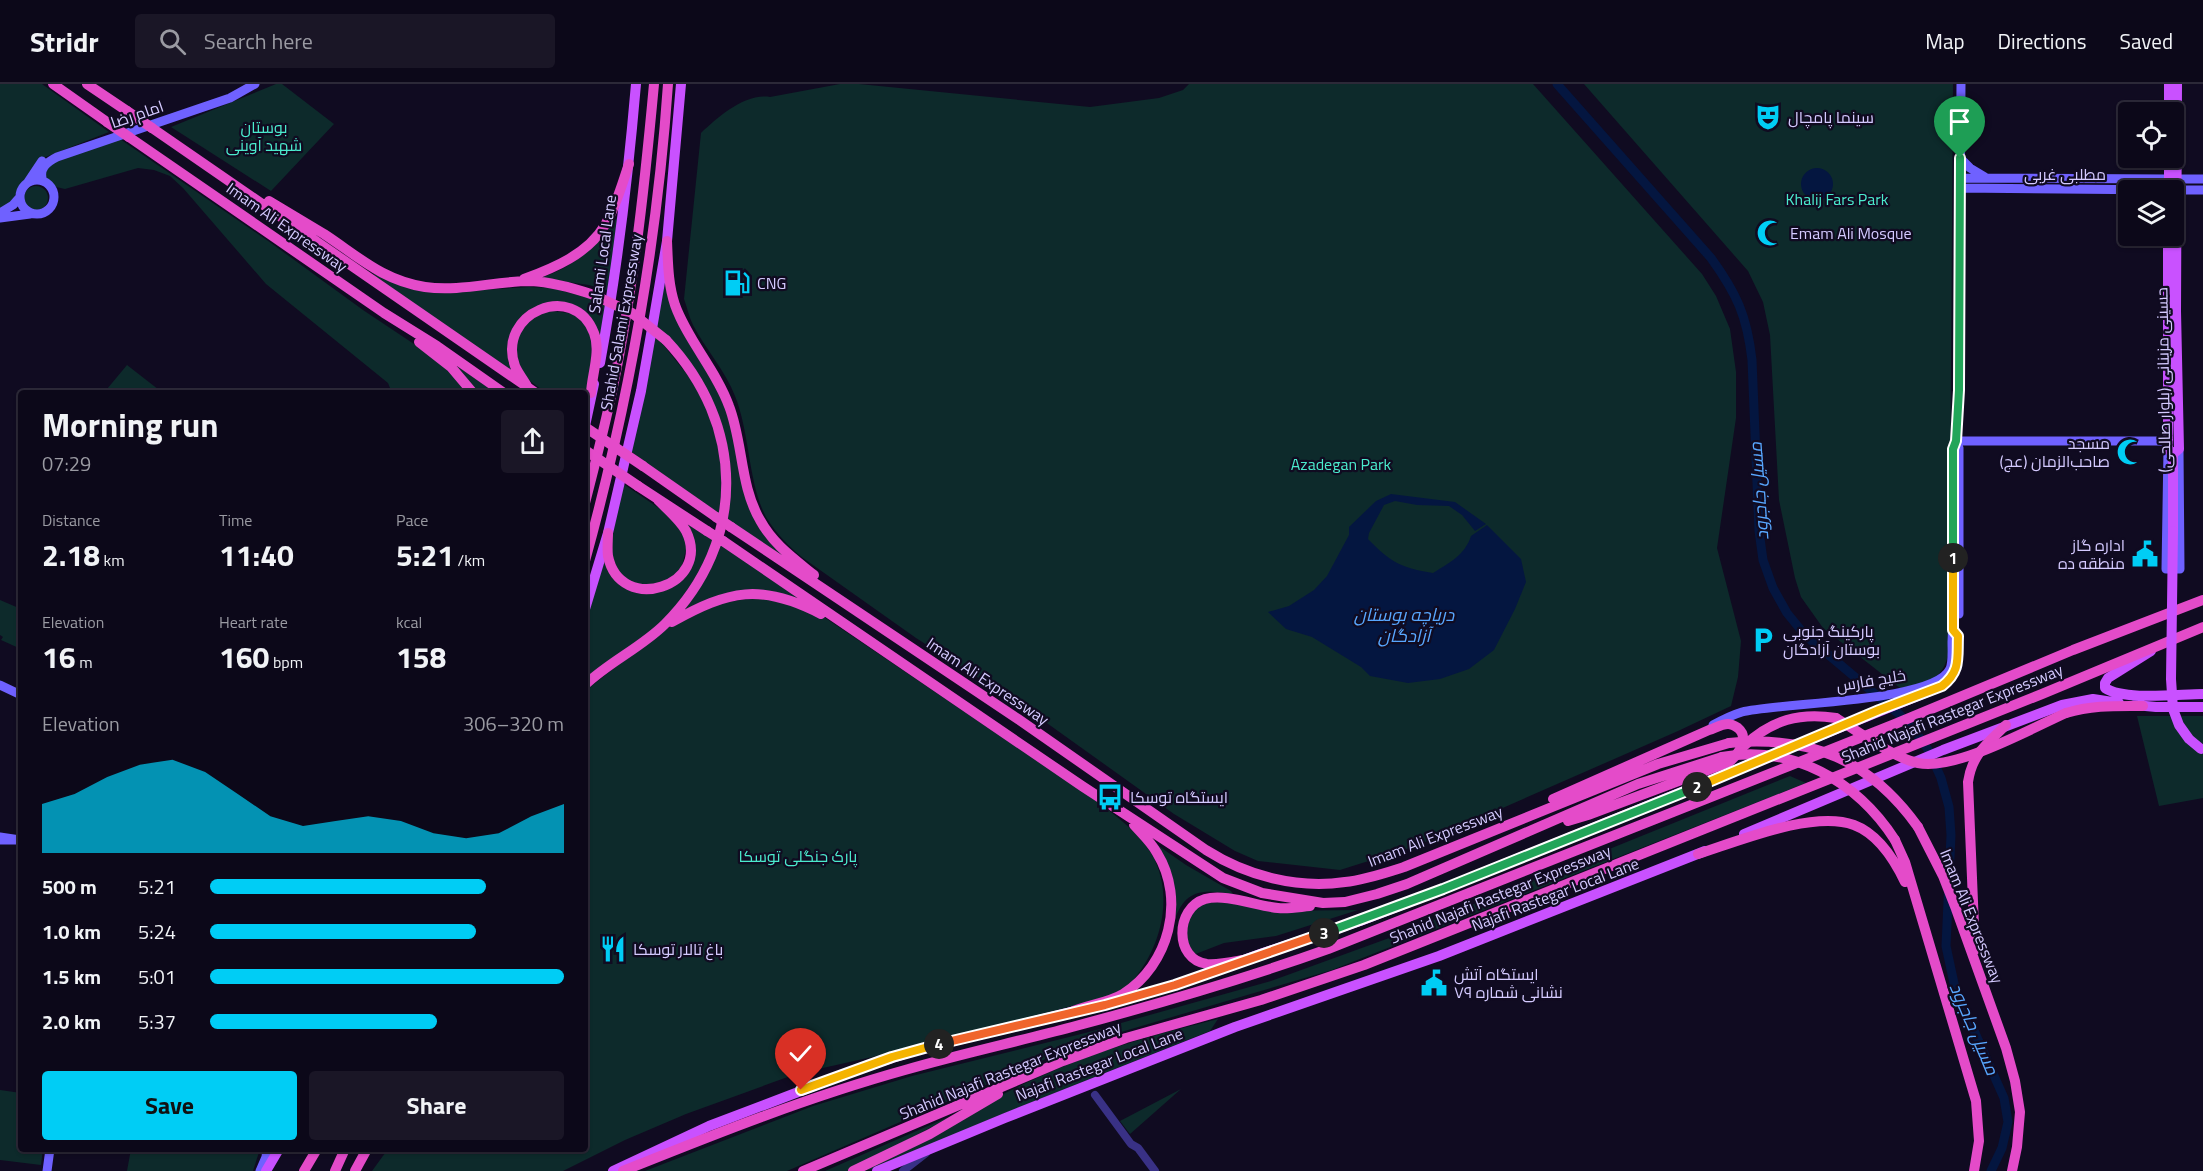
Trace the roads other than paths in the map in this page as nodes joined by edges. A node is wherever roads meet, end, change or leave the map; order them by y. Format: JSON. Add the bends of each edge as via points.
{"nodes":[{"id":1,"x":53,"y":84,"type":"edge"},
{"id":2,"x":87,"y":84,"type":"edge"},
{"id":3,"x":242,"y":84,"type":"edge"},
{"id":4,"x":255,"y":84,"type":"edge"},
{"id":5,"x":636,"y":84,"type":"edge"},
{"id":6,"x":654,"y":84,"type":"edge"},
{"id":7,"x":668,"y":84,"type":"edge"},
{"id":8,"x":681,"y":84,"type":"edge"},
{"id":9,"x":1961,"y":84,"type":"edge"},
{"id":10,"x":2169,"y":84,"type":"edge"},
{"id":11,"x":2177,"y":84,"type":"edge"},
{"id":12,"x":2169,"y":102,"type":"edge"},
{"id":13,"x":1960,"y":158,"type":"junction"},
{"id":14,"x":629,"y":164,"type":"junction"},
{"id":15,"x":1987,"y":178,"type":"junction"},
{"id":16,"x":2203,"y":179,"type":"edge"},
{"id":17,"x":2172,"y":180,"type":"edge"},
{"id":18,"x":44,"y":181,"type":"junction"},
{"id":19,"x":28,"y":183,"type":"junction"},
{"id":20,"x":1960,"y":183,"type":"junction"},
{"id":21,"x":2184,"y":183,"type":"edge"},
{"id":22,"x":2118,"y":184,"type":"edge"},
{"id":23,"x":2118,"y":185,"type":"edge"},
{"id":24,"x":2184,"y":188,"type":"edge"},
{"id":25,"x":241,"y":189,"type":"junction"},
{"id":26,"x":2203,"y":190,"type":"edge"},
{"id":27,"x":20,"y":197,"type":"junction"},
{"id":28,"x":32,"y":214,"type":"junction"},
{"id":29,"x":0,"y":215,"type":"edge"},
{"id":30,"x":667,"y":241,"type":"junction"},
{"id":31,"x":2169,"y":246,"type":"edge"},
{"id":32,"x":2174,"y":246,"type":"edge"},
{"id":33,"x":517,"y":282,"type":"junction"},
{"id":34,"x":384,"y":313,"type":"junction"},
{"id":35,"x":470,"y":390,"type":"edge"},
{"id":36,"x":500,"y":390,"type":"edge"},
{"id":37,"x":531,"y":390,"type":"edge"},
{"id":38,"x":531,"y":390,"type":"edge"},
{"id":39,"x":591,"y":393,"type":"junction"},
{"id":40,"x":588,"y":410,"type":"edge"},
{"id":41,"x":588,"y":428,"type":"edge"},
{"id":42,"x":1956,"y":441,"type":"junction"},
{"id":43,"x":2173,"y":447,"type":"junction"},
{"id":44,"x":588,"y":452,"type":"edge"},
{"id":45,"x":588,"y":491,"type":"edge"},
{"id":46,"x":658,"y":500,"type":"junction"},
{"id":47,"x":608,"y":532,"type":"junction"},
{"id":48,"x":588,"y":549,"type":"edge"},
{"id":49,"x":588,"y":599,"type":"edge"},
{"id":50,"x":2203,"y":600,"type":"edge"},
{"id":51,"x":858,"y":612,"type":"junction"},
{"id":52,"x":1959,"y":614,"type":"dead end"},
{"id":53,"x":664,"y":626,"type":"junction"},
{"id":54,"x":848,"y":627,"type":"junction"},
{"id":55,"x":2203,"y":627,"type":"edge"},
{"id":56,"x":1953,"y":630,"type":"junction"},
{"id":57,"x":2160,"y":645,"type":"junction"},
{"id":58,"x":588,"y":682,"type":"edge"},
{"id":59,"x":0,"y":685,"type":"edge"},
{"id":60,"x":18,"y":694,"type":"edge"},
{"id":61,"x":2169,"y":694,"type":"junction"},
{"id":62,"x":2203,"y":694,"type":"edge"},
{"id":63,"x":2143,"y":706,"type":"junction"},
{"id":64,"x":2170,"y":707,"type":"junction"},
{"id":65,"x":2203,"y":707,"type":"edge"},
{"id":66,"x":2006,"y":725,"type":"junction"},
{"id":67,"x":1677,"y":744,"type":"junction"},
{"id":68,"x":1739,"y":750,"type":"junction"},
{"id":69,"x":2202,"y":750,"type":"edge"},
{"id":70,"x":1124,"y":813,"type":"junction"},
{"id":71,"x":1533,"y":830,"type":"junction"},
{"id":72,"x":0,"y":838,"type":"edge"},
{"id":73,"x":18,"y":840,"type":"edge"},
{"id":74,"x":1444,"y":849,"type":"junction"},
{"id":75,"x":1698,"y":854,"type":"junction"},
{"id":76,"x":1323,"y":903,"type":"junction"},
{"id":77,"x":1919,"y":911,"type":"junction"},
{"id":78,"x":1243,"y":960,"type":"junction"},
{"id":79,"x":1976,"y":962,"type":"junction"},
{"id":80,"x":1071,"y":1012,"type":"junction"},
{"id":81,"x":1028,"y":1076,"type":"junction"},
{"id":82,"x":1095,"y":1095,"type":"dead end"},
{"id":83,"x":934,"y":1147,"type":"junction"},
{"id":84,"x":50,"y":1152,"type":"edge"},
{"id":85,"x":267,"y":1152,"type":"edge"},
{"id":86,"x":277,"y":1152,"type":"edge"},
{"id":87,"x":315,"y":1152,"type":"edge"},
{"id":88,"x":344,"y":1152,"type":"edge"},
{"id":89,"x":365,"y":1152,"type":"edge"},
{"id":90,"x":47,"y":1171,"type":"edge"},
{"id":91,"x":260,"y":1171,"type":"edge"},
{"id":92,"x":266,"y":1171,"type":"edge"},
{"id":93,"x":304,"y":1171,"type":"edge"},
{"id":94,"x":335,"y":1171,"type":"edge"},
{"id":95,"x":355,"y":1171,"type":"edge"},
{"id":96,"x":612,"y":1171,"type":"edge"},
{"id":97,"x":623,"y":1171,"type":"edge"},
{"id":98,"x":803,"y":1171,"type":"edge"},
{"id":99,"x":853,"y":1171,"type":"edge"},
{"id":100,"x":877,"y":1171,"type":"edge"},
{"id":101,"x":903,"y":1171,"type":"edge"},
{"id":102,"x":1155,"y":1171,"type":"edge"},
{"id":103,"x":1974,"y":1171,"type":"edge"},
{"id":104,"x":2012,"y":1171,"type":"edge"}],
"edges":[{"from":1,"to":34,"type":"highway","name":"Imam Ali Expressway","bridge":true},
{"from":2,"to":25,"type":"highway","name":"Imam Ali Expressway","bridge":true},
{"from":3,"to":19,"type":"main road","name":"امام رضا","via":[[221,96],[53,154],[40,164]]},
{"from":4,"to":18,"type":"main road","name":"امام رضا","via":[[217,102],[57,157],[43,169]]},
{"from":5,"to":14,"type":"main road","name":"Salami Local Lane"},
{"from":6,"to":45,"type":"highway","name":"Shahid Salami Expressway","via":[[624,326]]},
{"from":7,"to":48,"type":"highway","name":"Shahid Salami Expressway","via":[[641,313],[623,408]]},
{"from":8,"to":30,"type":"main road"},
{"from":9,"to":13,"type":"main road","name":"خلیج فارس"},
{"from":10,"to":12,"type":"main road"},
{"from":11,"to":17,"type":"main road"},
{"from":13,"to":15,"type":"main road"},
{"from":13,"to":20,"type":"main road","name":"خلیج فارس"},
{"from":14,"to":33,"type":"highway","via":[[605,226],[593,240],[552,269]]},
{"from":14,"to":39,"type":"main road","name":"Salami Local Lane","via":[[610,306]]},
{"from":15,"to":20,"type":"main road","name":"مطلبی غربی"},
{"from":15,"to":22,"type":"main road","name":"مطلبی غربی"},
{"from":16,"to":21,"type":"main road"},
{"from":18,"to":19,"type":"main road"},
{"from":18,"to":28,"type":"main road","via":[[53,191],[54,201],[45,212]]},
{"from":19,"to":27,"type":"main road"},
{"from":20,"to":23,"type":"main road","name":"مطلبی غربی"},
{"from":20,"to":42,"type":"main road","name":"خلیج فارس"},
{"from":24,"to":26,"type":"main road"},
{"from":25,"to":33,"type":"highway","via":[[261,196],[380,273],[403,282],[445,288]]},
{"from":25,"to":37,"type":"highway","name":"Imam Ali Expressway"},
{"from":27,"to":28,"type":"main road","via":[[22,206]]},
{"from":27,"to":29,"type":"main road"},
{"from":28,"to":29,"type":"main road"},
{"from":30,"to":47,"type":"main road","via":[[641,391]]},
{"from":30,"to":51,"type":"highway","via":[[674,303],[729,404],[758,518],[783,550]]},
{"from":31,"to":43,"type":"main road","name":"حسینی مزینانی (بلوار صالحی)"},
{"from":32,"to":43,"type":"main road","name":"حسینی مزینانی (بلوار صالحی)","via":[[2177,352]]},
{"from":33,"to":53,"type":"highway","bridge":true,"via":[[560,284],[594,294],[632,313],[666,340],[691,370],[709,401],[724,450],[727,484],[723,514],[710,558],[692,591]]},
{"from":34,"to":35,"type":"highway","via":[[451,367]]},
{"from":34,"to":36,"type":"highway","name":"Imam Ali Expressway"},
{"from":38,"to":39,"type":"highway","via":[[516,367],[515,335],[530,314],[545,307],[561,306],[583,316],[595,333]]},
{"from":39,"to":40,"type":"main road","name":"Salami Local Lane"},
{"from":41,"to":51,"type":"highway","name":"Imam Ali Expressway","bridge":true},
{"from":42,"to":43,"type":"main road"},
{"from":42,"to":52,"type":"main road","name":"خلیج فارس"},
{"from":42,"to":56,"type":"main road","name":"خلیج فارس"},
{"from":43,"to":43,"type":"main road","name":"حسینی مزینانی (بلوار صالحی)","via":[[2180,569],[2166,569]]},
{"from":43,"to":69,"type":"main road","name":"حسینی مزینانی (بلوار صالحی)","bridge":true,"via":[[2173,709],[2179,725]]},
{"from":44,"to":46,"type":"highway","name":"Imam Ali Expressway","bridge":true},
{"from":46,"to":47,"type":"highway","via":[[684,528],[690,544],[687,565],[669,585],[642,589],[619,578],[608,555]]},
{"from":46,"to":54,"type":"highway","name":"Imam Ali Expressway","bridge":true},
{"from":47,"to":49,"type":"main road"},
{"from":50,"to":97,"type":"highway","name":"Shahid Najafi Rastegar Expressway","via":[[1328,949],[1071,1027],[839,1089]]},
{"from":51,"to":74,"type":"highway","name":"Imam Ali Expressway","via":[[1197,844],[1250,873],[1310,884],[1346,882],[1404,867]]},
{"from":53,"to":54,"type":"highway","via":[[703,604],[752,594],[785,598]]},
{"from":53,"to":58,"type":"highway"},
{"from":54,"to":70,"type":"highway","name":"Imam Ali Expressway"},
{"from":55,"to":57,"type":"highway","name":"Shahid Najafi Rastegar Expressway"},
{"from":56,"to":67,"type":"main road","name":"خلیج فارس","via":[[1951,668],[1936,680],[1906,692],[1866,699],[1743,712]]},
{"from":56,"to":78,"type":"main road","via":[[1958,636],[1957,668],[1942,686],[1443,889]]},
{"from":57,"to":61,"type":"main road","via":[[2113,674],[2105,688],[2112,693],[2136,696]]},
{"from":57,"to":81,"type":"highway","name":"Shahid Najafi Rastegar Expressway","via":[[1364,964],[1262,1000],[1126,1038]]},
{"from":59,"to":60,"type":"main road"},
{"from":61,"to":62,"type":"main road"},
{"from":61,"to":64,"type":"main road"},
{"from":63,"to":64,"type":"main road","name":"Najafi Rastegar Local Lane"},
{"from":63,"to":66,"type":"main road","name":"Najafi Rastegar Local Lane","via":[[2082,700]]},
{"from":63,"to":68,"type":"highway","bridge":true,"via":[[2084,708],[1956,760],[1930,764],[1903,758],[1836,718],[1820,716],[1785,719],[1755,735]]},
{"from":64,"to":65,"type":"main road","name":"Najafi Rastegar Local Lane"},
{"from":66,"to":75,"type":"main road","name":"Najafi Rastegar Local Lane"},
{"from":66,"to":79,"type":"highway","via":[[1978,753],[1968,783]]},
{"from":67,"to":68,"type":"highway","via":[[1728,724],[1741,731]]},
{"from":67,"to":74,"type":"highway"},
{"from":68,"to":71,"type":"highway","via":[[1729,762],[1710,770],[1588,815]]},
{"from":70,"to":76,"type":"highway","name":"Imam Ali Expressway","via":[[1242,887]]},
{"from":70,"to":80,"type":"highway","via":[[1163,864],[1172,904],[1168,931],[1162,951],[1135,984],[1121,995]]},
{"from":71,"to":76,"type":"highway","name":"Imam Ali Expressway","via":[[1407,884],[1345,902]]},
{"from":71,"to":77,"type":"highway","name":"Imam Ali Expressway","bridge":true,"via":[[1638,784],[1722,757],[1743,753],[1779,755],[1811,766],[1837,781],[1885,825],[1905,862]]},
{"from":72,"to":73,"type":"main road"},
{"from":74,"to":79,"type":"highway","name":"Imam Ali Expressway","bridge":true,"via":[[1658,764],[1729,743],[1783,743],[1853,764],[1902,805],[1943,876]]},
{"from":75,"to":77,"type":"highway","via":[[1803,823],[1838,821],[1856,826],[1889,853]]},
{"from":75,"to":83,"type":"main road","name":"Najafi Rastegar Local Lane","via":[[1439,956],[1235,1027]]},
{"from":76,"to":78,"type":"highway","via":[[1277,908],[1220,898],[1194,905],[1182,928],[1190,956],[1205,964]]},
{"from":77,"to":103,"type":"highway","name":"Imam Ali Expressway","via":[[1976,1101],[1979,1141]]},
{"from":78,"to":80,"type":"main road","via":[[1175,985]]},
{"from":79,"to":104,"type":"highway","name":"Imam Ali Expressway","via":[[2015,1081],[2020,1112]]},
{"from":80,"to":96,"type":"main road","via":[[916,1050],[861,1068],[709,1126]]},
{"from":81,"to":98,"type":"highway","name":"Shahid Najafi Rastegar Expressway"},
{"from":81,"to":99,"type":"highway","via":[[930,1134]]},
{"from":82,"to":102,"type":"street"},
{"from":83,"to":100,"type":"main road","name":"Najafi Rastegar Local Lane"},
{"from":83,"to":101,"type":"street"},
{"from":84,"to":90,"type":"main road"},
{"from":85,"to":91,"type":"main road"},
{"from":86,"to":92,"type":"main road"},
{"from":87,"to":93,"type":"highway"},
{"from":88,"to":94,"type":"highway"},
{"from":89,"to":95,"type":"highway"}]}
